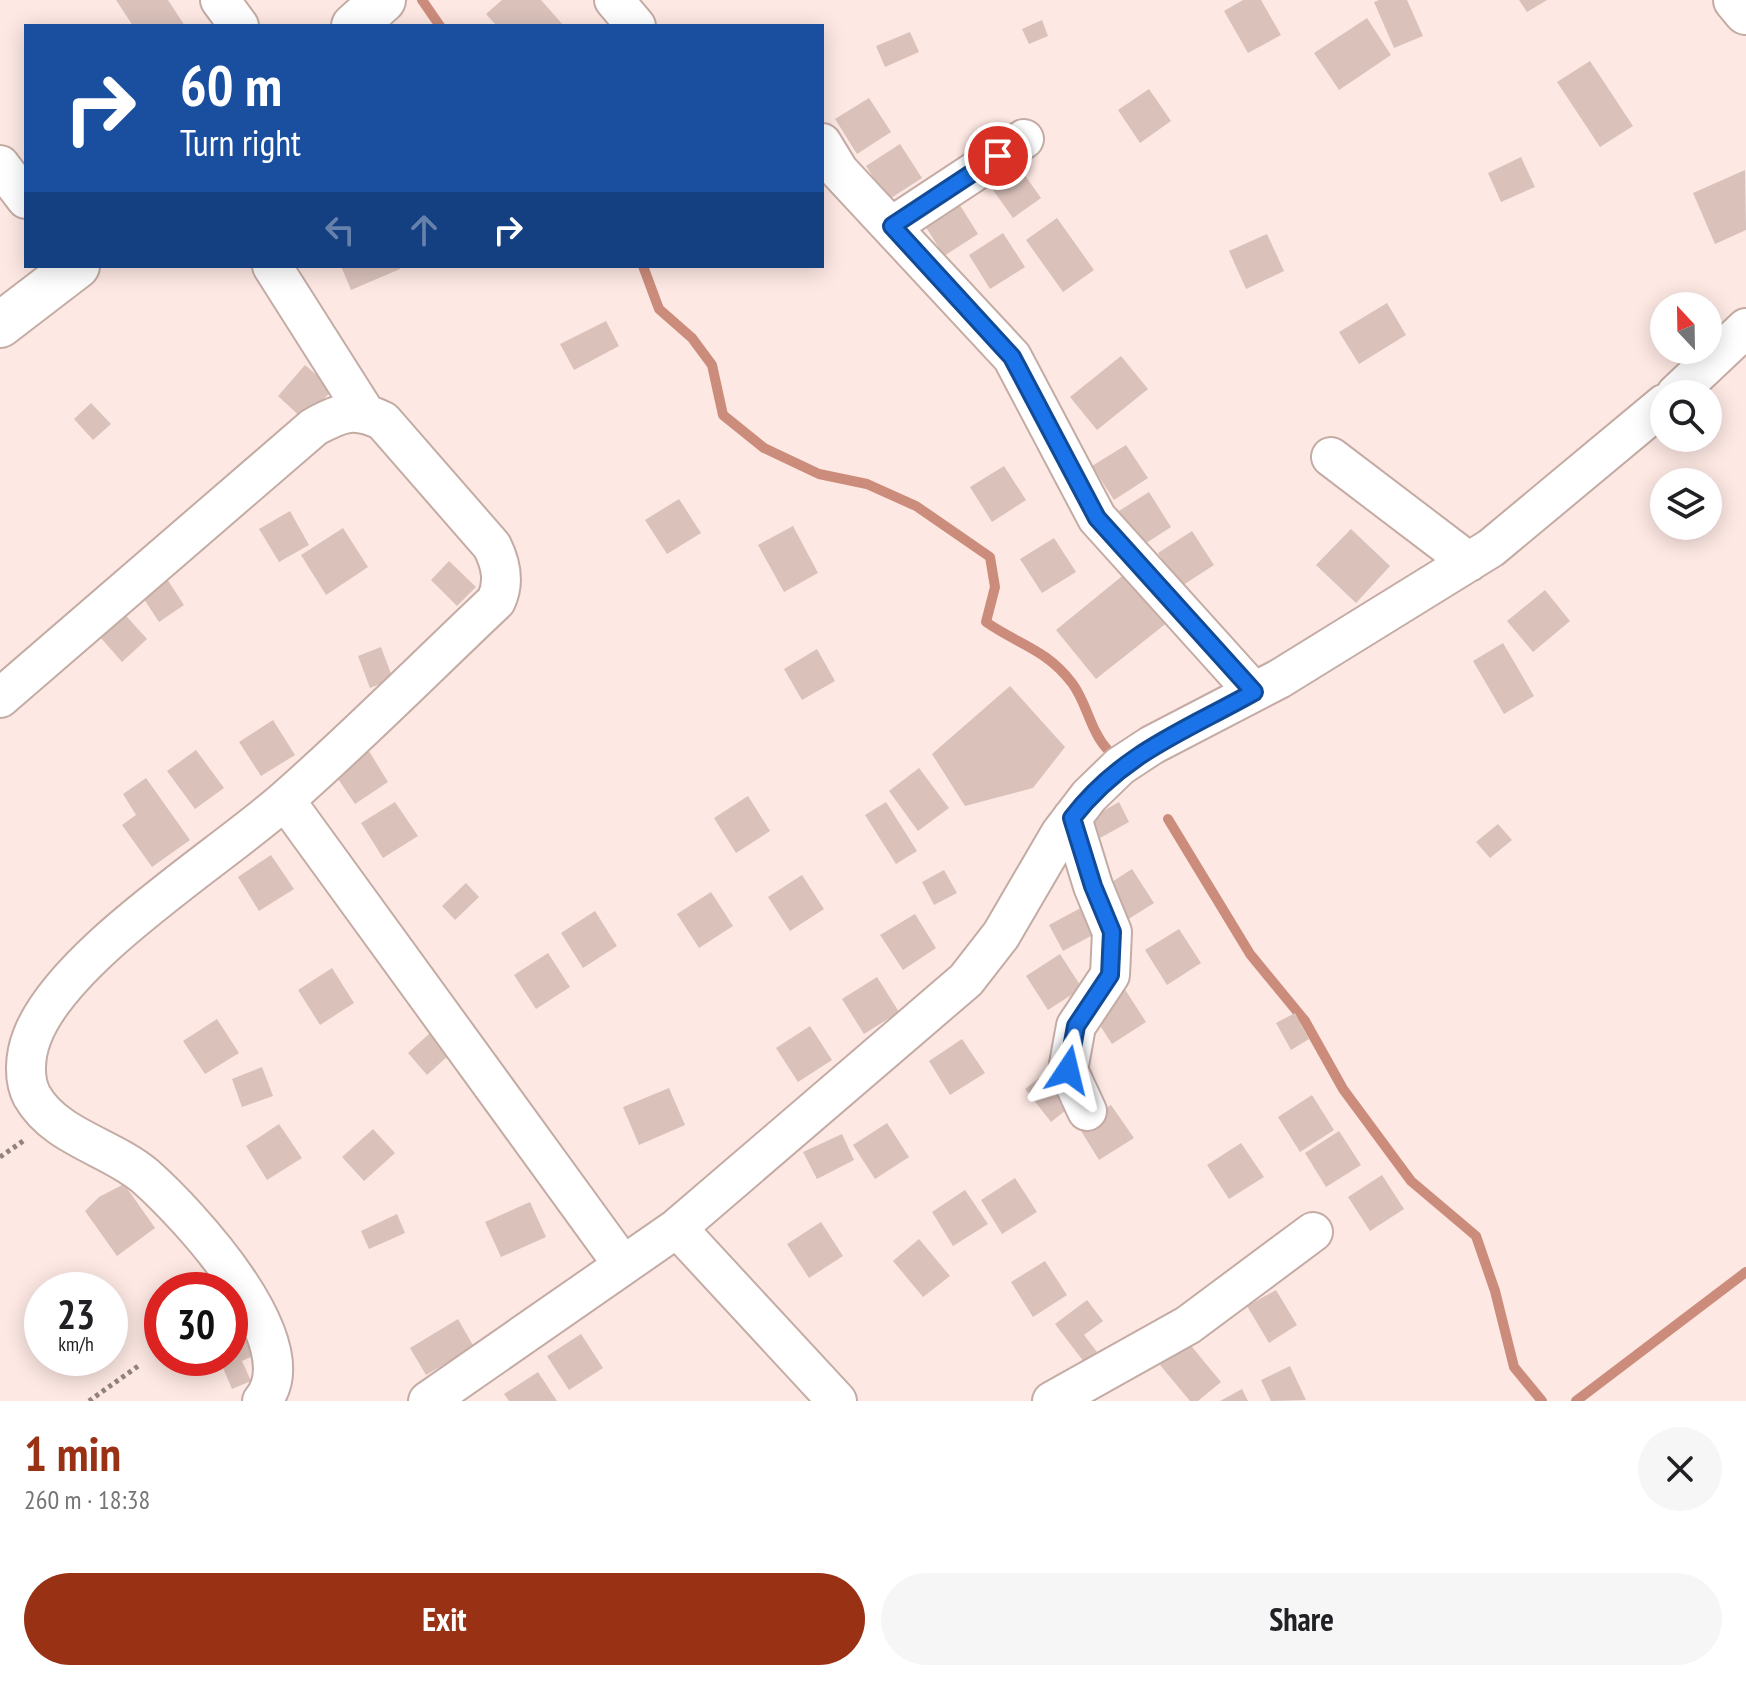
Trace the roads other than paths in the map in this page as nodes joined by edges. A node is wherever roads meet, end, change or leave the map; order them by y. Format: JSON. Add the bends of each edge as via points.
{"nodes":[{"id":1,"x":220,"y":0,"type":"edge"},
{"id":2,"x":383,"y":0,"type":"edge"},
{"id":3,"x":614,"y":0,"type":"edge"},
{"id":4,"x":1736,"y":0,"type":"edge"},
{"id":5,"x":1746,"y":12,"type":"edge"},
{"id":6,"x":238,"y":24,"type":"edge"},
{"id":7,"x":356,"y":24,"type":"edge"},
{"id":8,"x":634,"y":24,"type":"edge"},
{"id":9,"x":1024,"y":139,"type":"dead end"},
{"id":10,"x":824,"y":146,"type":"edge"},
{"id":11,"x":0,"y":165,"type":"edge"},
{"id":12,"x":24,"y":196,"type":"edge"},
{"id":13,"x":892,"y":226,"type":"junction"},
{"id":14,"x":74,"y":268,"type":"edge"},
{"id":15,"x":273,"y":268,"type":"edge"},
{"id":16,"x":0,"y":325,"type":"edge"},
{"id":17,"x":1746,"y":328,"type":"edge"},
{"id":18,"x":1691,"y":380,"type":"edge"},
{"id":19,"x":364,"y":411,"type":"junction"},
{"id":20,"x":1650,"y":415,"type":"edge"},
{"id":21,"x":1331,"y":457,"type":"dead end"},
{"id":22,"x":1469,"y":562,"type":"junction"},
{"id":23,"x":1254,"y":692,"type":"junction"},
{"id":24,"x":0,"y":698,"type":"edge"},
{"id":25,"x":285,"y":800,"type":"junction"},
{"id":26,"x":1072,"y":818,"type":"junction"},
{"id":27,"x":1087,"y":1111,"type":"dead end"},
{"id":28,"x":677,"y":1228,"type":"junction"},
{"id":29,"x":1313,"y":1232,"type":"dead end"},
{"id":30,"x":623,"y":1265,"type":"junction"},
{"id":31,"x":262,"y":1401,"type":"edge"},
{"id":32,"x":428,"y":1401,"type":"edge"},
{"id":33,"x":837,"y":1401,"type":"edge"},
{"id":34,"x":1052,"y":1401,"type":"edge"}],
"edges":[{"from":1,"to":6,"type":"street"},
{"from":2,"to":7,"type":"street"},
{"from":3,"to":8,"type":"street"},
{"from":4,"to":5,"type":"street"},
{"from":9,"to":13,"type":"street"},
{"from":10,"to":13,"type":"street","via":[[839,171]]},
{"from":11,"to":12,"type":"street"},
{"from":13,"to":23,"type":"street","via":[[1012,357],[1097,518]]},
{"from":14,"to":16,"type":"street"},
{"from":15,"to":19,"type":"street"},
{"from":17,"to":18,"type":"street"},
{"from":19,"to":24,"type":"street","via":[[337,414],[314,427]]},
{"from":19,"to":25,"type":"street","via":[[383,421],[492,546],[501,590],[496,601]]},
{"from":20,"to":22,"type":"street"},
{"from":21,"to":22,"type":"street"},
{"from":22,"to":23,"type":"street"},
{"from":23,"to":26,"type":"street","via":[[1120,766]]},
{"from":25,"to":30,"type":"street"},
{"from":25,"to":31,"type":"street","via":[[103,947],[54,999],[32,1036],[25,1065],[32,1095],[53,1120],[143,1174],[215,1249],[266,1335],[275,1371]]},
{"from":26,"to":27,"type":"street","via":[[1112,932],[1110,975],[1076,1026],[1068,1070]]},
{"from":26,"to":28,"type":"street","via":[[1001,935],[966,980]]},
{"from":28,"to":30,"type":"street"},
{"from":28,"to":33,"type":"street"},
{"from":29,"to":34,"type":"street","via":[[1188,1325]]},
{"from":30,"to":32,"type":"street"}]}
